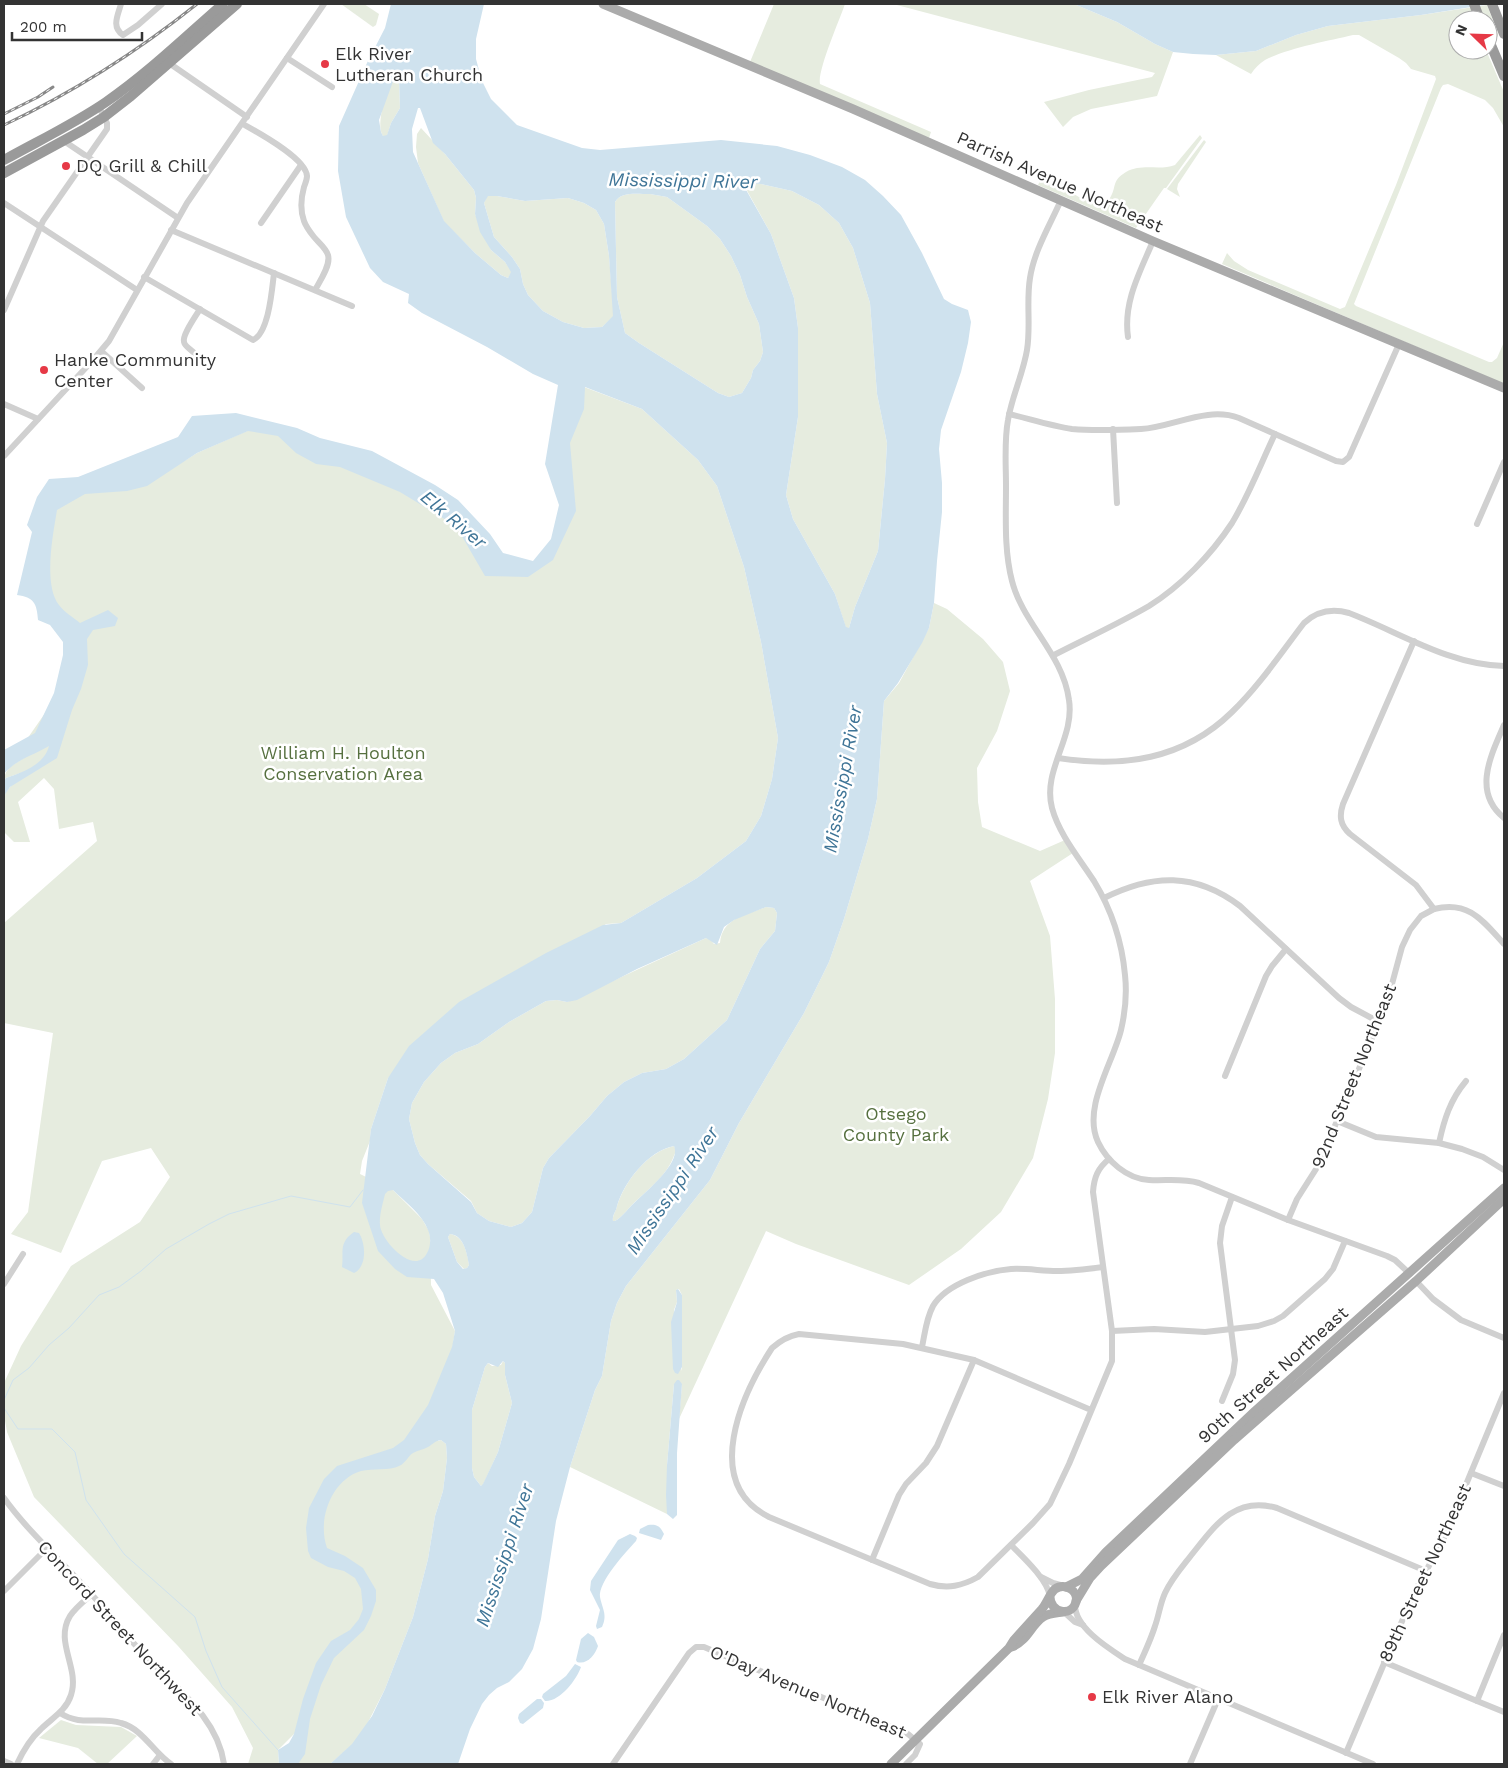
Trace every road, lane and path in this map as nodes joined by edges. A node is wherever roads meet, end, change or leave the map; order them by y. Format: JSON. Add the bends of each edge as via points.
{"nodes":[{"id":1,"x":121,"y":4,"type":"edge"},
{"id":2,"x":162,"y":4,"type":"edge"},
{"id":3,"x":223,"y":4,"type":"edge"},
{"id":4,"x":236,"y":4,"type":"edge"},
{"id":5,"x":324,"y":4,"type":"edge"},
{"id":6,"x":603,"y":4,"type":"edge"},
{"id":7,"x":1492,"y":4,"type":"edge"},
{"id":8,"x":1504,"y":34,"type":"edge"},
{"id":9,"x":287,"y":58,"type":"junction"},
{"id":10,"x":166,"y":60,"type":"junction"},
{"id":11,"x":1497,"y":60,"type":"edge"},
{"id":12,"x":1504,"y":76,"type":"edge"},
{"id":13,"x":332,"y":87,"type":"dead end"},
{"id":14,"x":101,"y":112,"type":"junction"},
{"id":15,"x":247,"y":117,"type":"junction"},
{"id":16,"x":243,"y":124,"type":"junction"},
{"id":17,"x":64,"y":141,"type":"junction"},
{"id":18,"x":88,"y":158,"type":"junction"},
{"id":19,"x":4,"y":160,"type":"edge"},
{"id":20,"x":301,"y":165,"type":"junction"},
{"id":21,"x":4,"y":173,"type":"edge"},
{"id":22,"x":1061,"y":200,"type":"junction"},
{"id":23,"x":4,"y":203,"type":"edge"},
{"id":24,"x":178,"y":218,"type":"junction"},
{"id":25,"x":262,"y":223,"type":"dead end"},
{"id":26,"x":40,"y":226,"type":"junction"},
{"id":27,"x":170,"y":230,"type":"junction"},
{"id":28,"x":1153,"y":241,"type":"junction"},
{"id":29,"x":274,"y":273,"type":"junction"},
{"id":30,"x":144,"y":277,"type":"junction"},
{"id":31,"x":137,"y":290,"type":"junction"},
{"id":32,"x":315,"y":290,"type":"junction"},
{"id":33,"x":352,"y":306,"type":"dead end"},
{"id":34,"x":4,"y":310,"type":"edge"},
{"id":35,"x":200,"y":310,"type":"junction"},
{"id":36,"x":1128,"y":337,"type":"dead end"},
{"id":37,"x":1400,"y":344,"type":"junction"},
{"id":38,"x":101,"y":351,"type":"junction"},
{"id":39,"x":195,"y":354,"type":"dead end"},
{"id":40,"x":142,"y":388,"type":"dead end"},
{"id":41,"x":1504,"y":388,"type":"edge"},
{"id":42,"x":4,"y":404,"type":"edge"},
{"id":43,"x":1009,"y":414,"type":"junction"},
{"id":44,"x":38,"y":419,"type":"junction"},
{"id":45,"x":1113,"y":429,"type":"junction"},
{"id":46,"x":1275,"y":434,"type":"junction"},
{"id":47,"x":4,"y":456,"type":"edge"},
{"id":48,"x":1504,"y":462,"type":"edge"},
{"id":49,"x":1117,"y":503,"type":"dead end"},
{"id":50,"x":1477,"y":524,"type":"dead end"},
{"id":51,"x":1414,"y":641,"type":"junction"},
{"id":52,"x":1054,"y":655,"type":"junction"},
{"id":53,"x":1504,"y":666,"type":"edge"},
{"id":54,"x":1504,"y":725,"type":"edge"},
{"id":55,"x":1058,"y":758,"type":"junction"},
{"id":56,"x":1504,"y":818,"type":"edge"},
{"id":57,"x":1104,"y":898,"type":"junction"},
{"id":58,"x":1434,"y":910,"type":"junction"},
{"id":59,"x":1504,"y":944,"type":"edge"},
{"id":60,"x":1286,"y":949,"type":"junction"},
{"id":61,"x":1379,"y":1022,"type":"junction"},
{"id":62,"x":1225,"y":1076,"type":"dead end"},
{"id":63,"x":1466,"y":1081,"type":"dead end"},
{"id":64,"x":1336,"y":1121,"type":"junction"},
{"id":65,"x":1439,"y":1143,"type":"junction"},
{"id":66,"x":1109,"y":1159,"type":"junction"},
{"id":67,"x":1504,"y":1170,"type":"edge"},
{"id":68,"x":1504,"y":1188,"type":"edge"},
{"id":69,"x":1232,"y":1197,"type":"junction"},
{"id":70,"x":1504,"y":1199,"type":"edge"},
{"id":71,"x":1288,"y":1220,"type":"junction"},
{"id":72,"x":1345,"y":1241,"type":"junction"},
{"id":73,"x":23,"y":1254,"type":"dead end"},
{"id":74,"x":1103,"y":1267,"type":"junction"},
{"id":75,"x":1413,"y":1278,"type":"junction"},
{"id":76,"x":4,"y":1284,"type":"edge"},
{"id":77,"x":1232,"y":1329,"type":"junction"},
{"id":78,"x":1112,"y":1332,"type":"junction"},
{"id":79,"x":1504,"y":1338,"type":"edge"},
{"id":80,"x":922,"y":1347,"type":"junction"},
{"id":81,"x":974,"y":1360,"type":"junction"},
{"id":82,"x":1504,"y":1393,"type":"edge"},
{"id":83,"x":1222,"y":1401,"type":"dead end"},
{"id":84,"x":1091,"y":1410,"type":"junction"},
{"id":85,"x":1471,"y":1473,"type":"junction"},
{"id":86,"x":1504,"y":1486,"type":"edge"},
{"id":87,"x":4,"y":1498,"type":"edge"},
{"id":88,"x":1011,"y":1545,"type":"junction"},
{"id":89,"x":47,"y":1548,"type":"junction"},
{"id":90,"x":872,"y":1560,"type":"junction"},
{"id":91,"x":1426,"y":1571,"type":"junction"},
{"id":92,"x":1040,"y":1576,"type":"junction"},
{"id":93,"x":1066,"y":1586,"type":"junction"},
{"id":94,"x":4,"y":1591,"type":"edge"},
{"id":95,"x":92,"y":1594,"type":"junction"},
{"id":96,"x":1050,"y":1597,"type":"junction"},
{"id":97,"x":1076,"y":1602,"type":"junction"},
{"id":98,"x":1063,"y":1612,"type":"junction"},
{"id":99,"x":1084,"y":1626,"type":"junction"},
{"id":100,"x":1504,"y":1635,"type":"edge"},
{"id":101,"x":1009,"y":1648,"type":"junction"},
{"id":102,"x":1384,"y":1662,"type":"junction"},
{"id":103,"x":1139,"y":1665,"type":"junction"},
{"id":104,"x":1218,"y":1699,"type":"junction"},
{"id":105,"x":1477,"y":1701,"type":"junction"},
{"id":106,"x":1504,"y":1712,"type":"edge"},
{"id":107,"x":60,"y":1713,"type":"junction"},
{"id":108,"x":916,"y":1739,"type":"junction"},
{"id":109,"x":1346,"y":1753,"type":"junction"},
{"id":110,"x":160,"y":1755,"type":"junction"},
{"id":111,"x":4,"y":1761,"type":"edge"},
{"id":112,"x":11,"y":1764,"type":"edge"},
{"id":113,"x":17,"y":1764,"type":"edge"},
{"id":114,"x":153,"y":1764,"type":"edge"},
{"id":115,"x":171,"y":1764,"type":"edge"},
{"id":116,"x":224,"y":1764,"type":"edge"},
{"id":117,"x":613,"y":1764,"type":"edge"},
{"id":118,"x":891,"y":1764,"type":"edge"},
{"id":119,"x":906,"y":1764,"type":"edge"},
{"id":120,"x":1190,"y":1764,"type":"edge"},
{"id":121,"x":1373,"y":1764,"type":"edge"}],
"edges":[{"from":1,"to":2,"type":"street","via":[[115,23],[123,35]]},
{"from":3,"to":10,"type":"highway"},
{"from":4,"to":10,"type":"highway"},
{"from":5,"to":9,"type":"street"},
{"from":6,"to":22,"type":"main road","name":"Parrish Avenue Northeast"},
{"from":7,"to":8,"type":"highway"},
{"from":9,"to":13,"type":"street"},
{"from":9,"to":15,"type":"street"},
{"from":10,"to":14,"type":"highway","via":[[119,93]]},
{"from":10,"to":15,"type":"street"},
{"from":11,"to":12,"type":"highway"},
{"from":14,"to":17,"type":"highway"},
{"from":14,"to":18,"type":"street","via":[[107,129]]},
{"from":14,"to":19,"type":"highway"},
{"from":15,"to":16,"type":"street"},
{"from":16,"to":20,"type":"street"},
{"from":16,"to":24,"type":"street"},
{"from":17,"to":18,"type":"street"},
{"from":17,"to":21,"type":"highway"},
{"from":18,"to":24,"type":"street"},
{"from":18,"to":26,"type":"street"},
{"from":20,"to":25,"type":"street"},
{"from":20,"to":32,"type":"street","via":[[307,176],[301,207],[304,222],[328,257]]},
{"from":22,"to":28,"type":"main road","name":"Parrish Avenue Northeast"},
{"from":22,"to":43,"type":"street","via":[[1031,271],[1028,345]]},
{"from":23,"to":26,"type":"street"},
{"from":24,"to":27,"type":"street"},
{"from":26,"to":31,"type":"street"},
{"from":26,"to":34,"type":"street"},
{"from":27,"to":29,"type":"street"},
{"from":27,"to":30,"type":"street"},
{"from":28,"to":36,"type":"street","via":[[1129,301]]},
{"from":28,"to":37,"type":"main road","name":"Parrish Avenue Northeast"},
{"from":29,"to":32,"type":"street"},
{"from":29,"to":35,"type":"street","via":[[271,308],[255,340]]},
{"from":30,"to":31,"type":"street"},
{"from":30,"to":35,"type":"street"},
{"from":31,"to":38,"type":"street"},
{"from":32,"to":33,"type":"street"},
{"from":35,"to":39,"type":"street","via":[[184,340]]},
{"from":37,"to":41,"type":"main road","name":"Parrish Avenue Northeast"},
{"from":37,"to":46,"type":"street","via":[[1349,456],[1343,462]]},
{"from":38,"to":40,"type":"street"},
{"from":38,"to":44,"type":"street"},
{"from":42,"to":44,"type":"street"},
{"from":43,"to":45,"type":"street","via":[[1072,429]]},
{"from":43,"to":52,"type":"street","via":[[1006,534],[1010,573],[1024,610]]},
{"from":44,"to":47,"type":"street"},
{"from":45,"to":46,"type":"street","via":[[1160,427],[1206,415],[1225,414]]},
{"from":45,"to":49,"type":"street"},
{"from":46,"to":52,"type":"street","via":[[1238,511],[1203,560],[1150,605]]},
{"from":48,"to":50,"type":"street"},
{"from":51,"to":53,"type":"street","via":[[1461,658]]},
{"from":51,"to":55,"type":"street","via":[[1348,613],[1332,610],[1317,614],[1304,623],[1232,712],[1188,743],[1156,756],[1128,762],[1099,763]]},
{"from":51,"to":58,"type":"street","via":[[1343,804],[1340,819],[1345,830],[1416,885]]},
{"from":52,"to":55,"type":"street","via":[[1070,703],[1070,717]]},
{"from":54,"to":56,"type":"street","via":[[1490,758],[1486,779],[1492,803]]},
{"from":55,"to":57,"type":"street","via":[[1050,788],[1051,804]]},
{"from":57,"to":60,"type":"street","via":[[1147,882],[1177,880],[1201,885],[1231,899]]},
{"from":57,"to":66,"type":"street","via":[[1118,936],[1125,978],[1121,1029],[1097,1096],[1093,1118],[1097,1140]]},
{"from":58,"to":59,"type":"street","via":[[1458,907],[1468,911],[1486,923]]},
{"from":58,"to":61,"type":"street","name":"92nd Street Northeast","via":[[1421,916],[1410,930]]},
{"from":60,"to":61,"type":"street","via":[[1339,998]]},
{"from":60,"to":62,"type":"street","via":[[1266,976]]},
{"from":61,"to":64,"type":"street","name":"92nd Street Northeast"},
{"from":63,"to":65,"type":"street","via":[[1447,1112]]},
{"from":64,"to":65,"type":"street","via":[[1376,1137]]},
{"from":64,"to":71,"type":"street","name":"92nd Street Northeast","via":[[1314,1174],[1297,1198]]},
{"from":65,"to":67,"type":"street","via":[[1473,1153]]},
{"from":66,"to":69,"type":"street","via":[[1122,1171],[1140,1179],[1191,1181]]},
{"from":66,"to":74,"type":"street","via":[[1099,1168],[1093,1184]]},
{"from":68,"to":75,"type":"main road","via":[[1417,1267]]},
{"from":69,"to":71,"type":"street"},
{"from":69,"to":77,"type":"street","via":[[1220,1235]]},
{"from":70,"to":75,"type":"main road","name":"90th Street Northeast"},
{"from":71,"to":72,"type":"street"},
{"from":72,"to":75,"type":"street","via":[[1387,1256]]},
{"from":72,"to":77,"type":"street","via":[[1329,1274],[1283,1316],[1266,1323]]},
{"from":73,"to":76,"type":"street"},
{"from":74,"to":78,"type":"street"},
{"from":74,"to":80,"type":"street","via":[[1058,1271],[1013,1269],[993,1272],[956,1285],[938,1299],[930,1312]]},
{"from":75,"to":79,"type":"street","via":[[1433,1299],[1461,1320]]},
{"from":75,"to":93,"type":"main road","name":"90th Street Northeast","via":[[1255,1411],[1106,1552],[1082,1579]]},
{"from":75,"to":97,"type":"main road","name":"90th Street Northeast","via":[[1408,1289],[1228,1446],[1101,1566]]},
{"from":77,"to":78,"type":"street"},
{"from":77,"to":83,"type":"street","via":[[1234,1368]]},
{"from":78,"to":84,"type":"street","via":[[1113,1357]]},
{"from":80,"to":81,"type":"street"},
{"from":80,"to":90,"type":"street","via":[[799,1334],[787,1337],[778,1342],[768,1355],[741,1408],[732,1472],[747,1502],[760,1512]]},
{"from":81,"to":84,"type":"street"},
{"from":81,"to":90,"type":"street","via":[[937,1446],[899,1495]]},
{"from":82,"to":85,"type":"street","name":"89th Street Northeast"},
{"from":84,"to":88,"type":"street","via":[[1050,1504]]},
{"from":85,"to":86,"type":"street"},
{"from":85,"to":91,"type":"street","name":"89th Street Northeast","via":[[1443,1540]]},
{"from":87,"to":89,"type":"street","name":"Concord Street Northwest"},
{"from":88,"to":90,"type":"street","via":[[978,1577],[953,1586],[930,1584]]},
{"from":88,"to":92,"type":"street"},
{"from":89,"to":94,"type":"street"},
{"from":89,"to":95,"type":"street","name":"Concord Street Northwest"},
{"from":91,"to":102,"type":"street","name":"89th Street Northeast"},
{"from":91,"to":103,"type":"street","via":[[1277,1508],[1258,1506],[1241,1509],[1222,1518],[1175,1576],[1164,1595],[1156,1626]]},
{"from":92,"to":93,"type":"street"},
{"from":92,"to":96,"type":"street"},
{"from":93,"to":96,"type":"main road","via":[[1057,1588]]},
{"from":93,"to":97,"type":"main road","via":[[1074,1592]]},
{"from":95,"to":107,"type":"street","via":[[73,1611],[65,1626],[64,1642],[74,1681],[70,1698]]},
{"from":95,"to":116,"type":"street","name":"Concord Street Northwest","via":[[140,1650],[200,1711],[217,1742]]},
{"from":96,"to":98,"type":"main road","via":[[1054,1608]]},
{"from":96,"to":101,"type":"main road"},
{"from":97,"to":98,"type":"main road","via":[[1070,1610]]},
{"from":97,"to":99,"type":"street","via":[[1076,1614]]},
{"from":98,"to":99,"type":"street"},
{"from":98,"to":101,"type":"main road","via":[[1045,1616],[1018,1644]]},
{"from":99,"to":103,"type":"street","via":[[1110,1650]]},
{"from":100,"to":105,"type":"street"},
{"from":101,"to":108,"type":"main road"},
{"from":102,"to":105,"type":"street"},
{"from":102,"to":109,"type":"street","name":"89th Street Northeast"},
{"from":103,"to":104,"type":"street"},
{"from":104,"to":109,"type":"street"},
{"from":104,"to":120,"type":"street"},
{"from":105,"to":106,"type":"street"},
{"from":107,"to":110,"type":"street","via":[[81,1721],[109,1720],[126,1725],[142,1735]]},
{"from":107,"to":113,"type":"street","via":[[35,1735]]},
{"from":108,"to":117,"type":"street","name":"O'Day Avenue Northeast","via":[[777,1677],[699,1647],[689,1652]]},
{"from":108,"to":118,"type":"main road"},
{"from":108,"to":119,"type":"street","via":[[920,1744],[918,1750]]},
{"from":109,"to":121,"type":"street"},
{"from":110,"to":114,"type":"street"},
{"from":110,"to":115,"type":"street"},
{"from":111,"to":112,"type":"street"}]}
